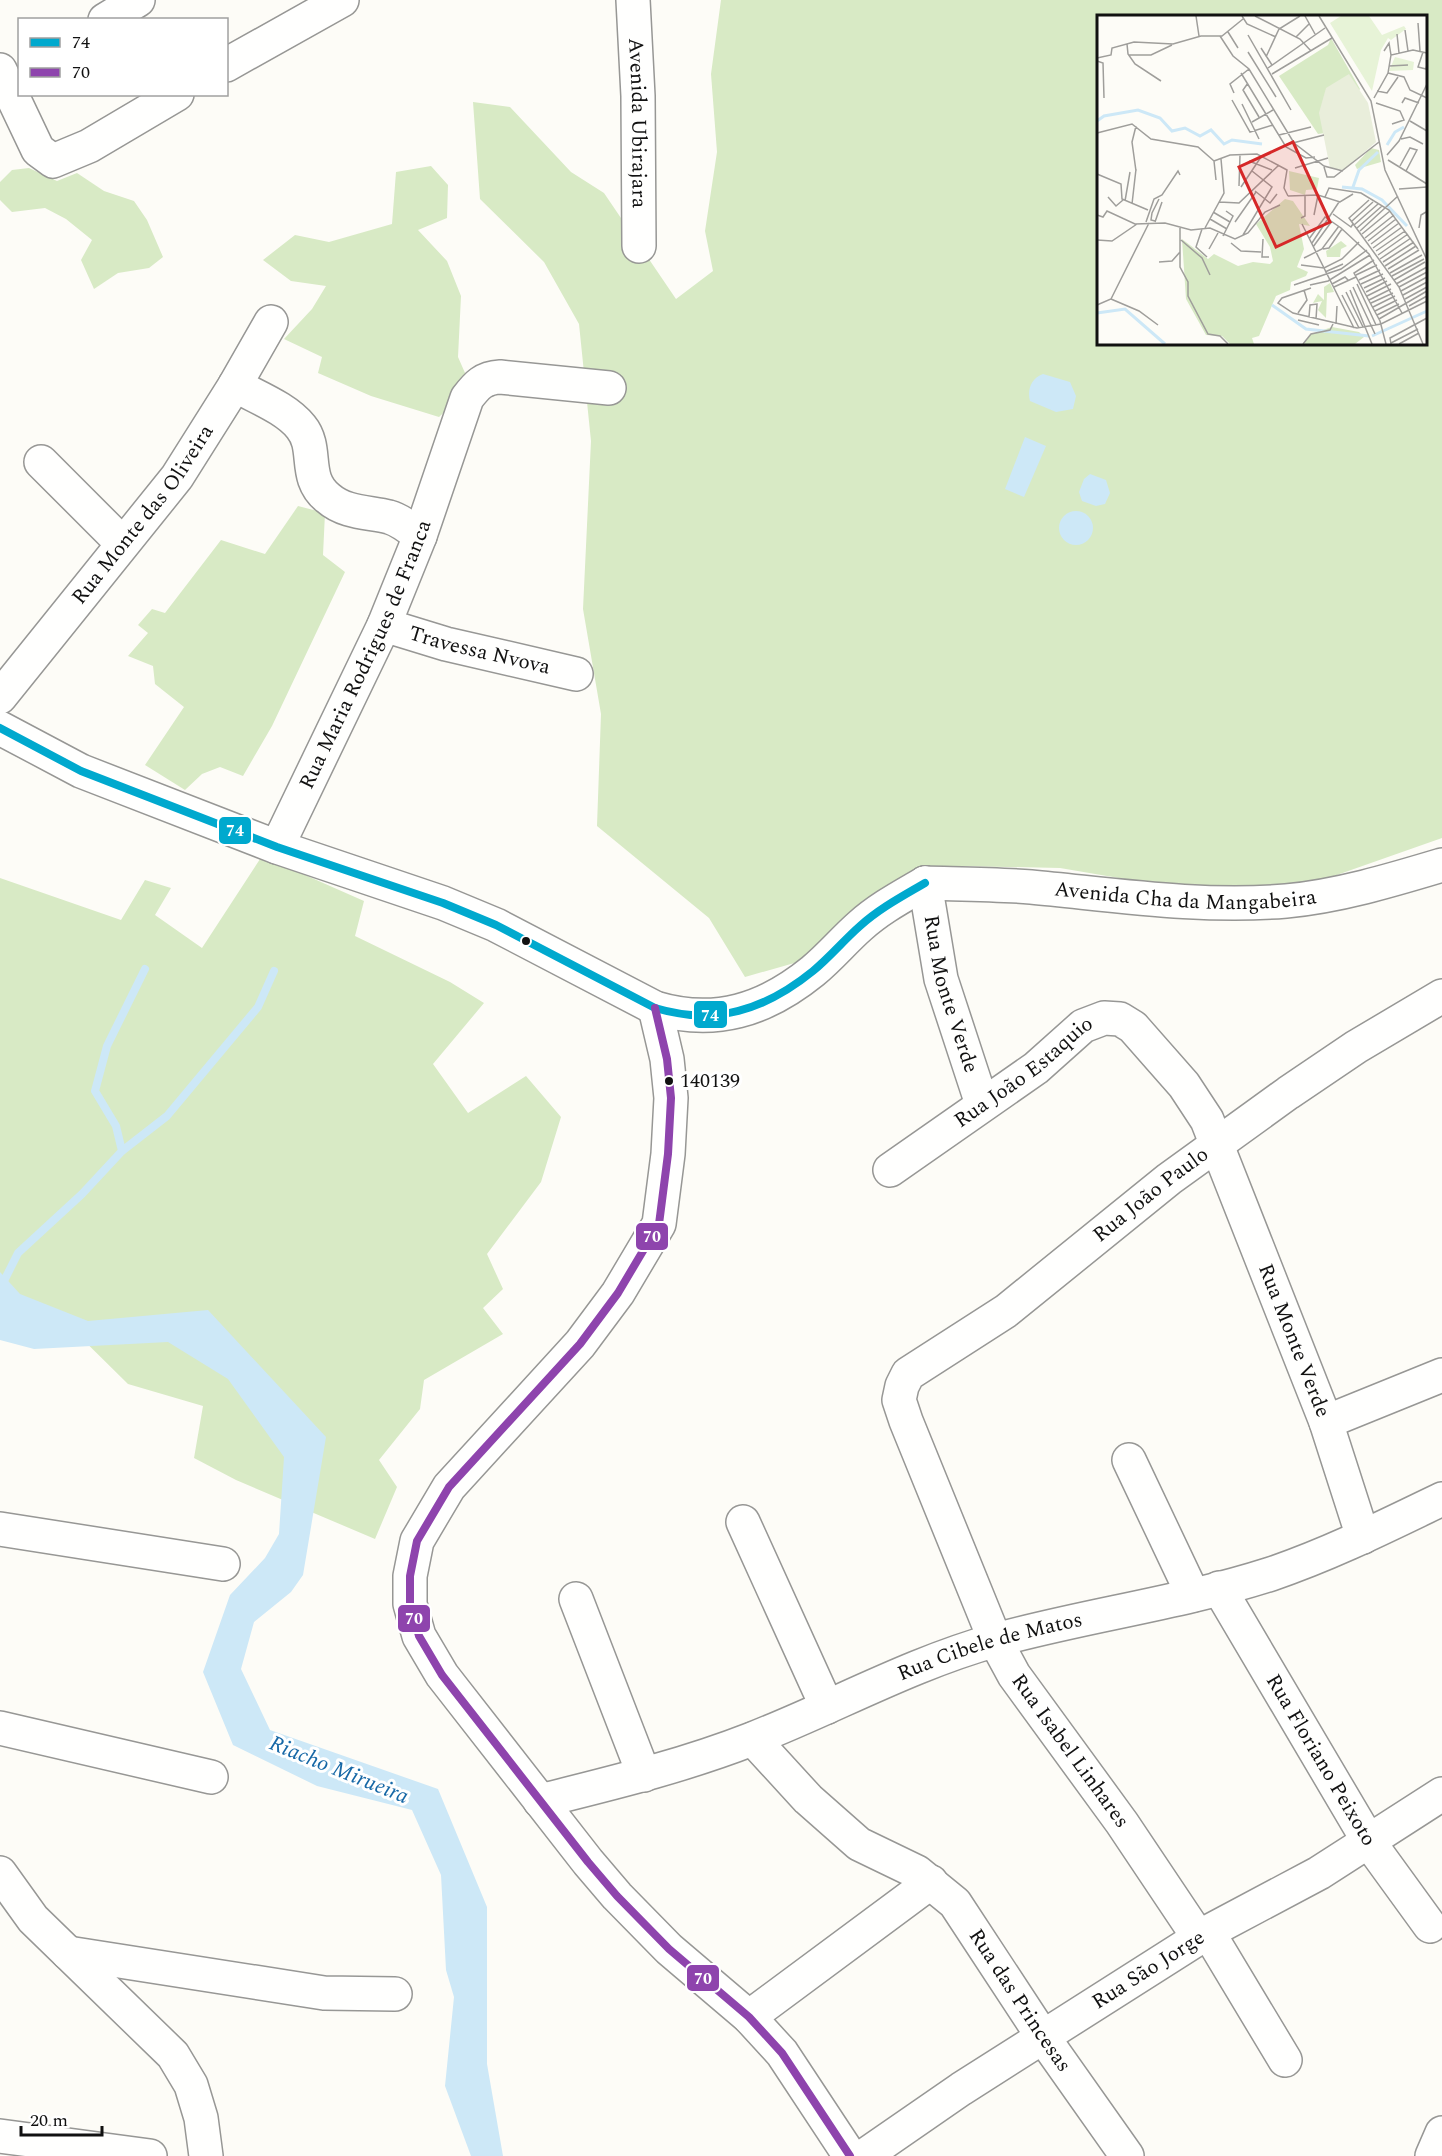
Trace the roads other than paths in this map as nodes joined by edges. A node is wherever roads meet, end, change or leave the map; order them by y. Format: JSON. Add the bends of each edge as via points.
{"nodes":[{"id":1,"x":138,"y":0,"type":"edge"},
{"id":2,"x":342,"y":0,"type":"edge"},
{"id":3,"x":633,"y":0,"type":"edge"},
{"id":4,"x":108,"y":18,"type":"edge"},
{"id":5,"x":228,"y":64,"type":"edge"},
{"id":6,"x":5,"y":70,"type":"edge"},
{"id":7,"x":174,"y":96,"type":"edge"},
{"id":8,"x":639,"y":246,"type":"dead end"},
{"id":9,"x":271,"y":322,"type":"dead end"},
{"id":10,"x":235,"y":385,"type":"junction"},
{"id":11,"x":609,"y":388,"type":"dead end"},
{"id":12,"x":41,"y":462,"type":"dead end"},
{"id":13,"x":420,"y":536,"type":"junction"},
{"id":14,"x":122,"y":543,"type":"junction"},
{"id":15,"x":384,"y":625,"type":"junction"},
{"id":16,"x":576,"y":674,"type":"dead end"},
{"id":17,"x":0,"y":697,"type":"edge"},
{"id":18,"x":0,"y":728,"type":"edge"},
{"id":19,"x":277,"y":847,"type":"junction"},
{"id":20,"x":1442,"y":865,"type":"edge"},
{"id":21,"x":925,"y":883,"type":"junction"},
{"id":22,"x":1442,"y":996,"type":"edge"},
{"id":23,"x":655,"y":1008,"type":"junction"},
{"id":24,"x":982,"y":1104,"type":"junction"},
{"id":25,"x":1217,"y":1146,"type":"junction"},
{"id":26,"x":891,"y":1170,"type":"dead end"},
{"id":27,"x":1442,"y":1375,"type":"edge"},
{"id":28,"x":906,"y":1421,"type":"joint"},
{"id":29,"x":1326,"y":1422,"type":"junction"},
{"id":30,"x":1129,"y":1460,"type":"dead end"},
{"id":31,"x":1442,"y":1499,"type":"edge"},
{"id":32,"x":743,"y":1522,"type":"dead end"},
{"id":33,"x":0,"y":1529,"type":"edge"},
{"id":34,"x":1363,"y":1537,"type":"junction"},
{"id":35,"x":223,"y":1564,"type":"dead end"},
{"id":36,"x":1206,"y":1591,"type":"junction"},
{"id":37,"x":576,"y":1599,"type":"dead end"},
{"id":38,"x":995,"y":1640,"type":"junction"},
{"id":39,"x":827,"y":1707,"type":"junction"},
{"id":40,"x":0,"y":1728,"type":"edge"},
{"id":41,"x":753,"y":1739,"type":"junction"},
{"id":42,"x":644,"y":1775,"type":"junction"},
{"id":43,"x":212,"y":1777,"type":"dead end"},
{"id":44,"x":1442,"y":1794,"type":"edge"},
{"id":45,"x":540,"y":1801,"type":"junction"},
{"id":46,"x":1369,"y":1842,"type":"junction"},
{"id":47,"x":0,"y":1873,"type":"edge"},
{"id":48,"x":931,"y":1882,"type":"junction"},
{"id":49,"x":1430,"y":1926,"type":"dead end"},
{"id":50,"x":1203,"y":1935,"type":"junction"},
{"id":51,"x":68,"y":1953,"type":"junction"},
{"id":52,"x":395,"y":1994,"type":"dead end"},
{"id":53,"x":749,"y":2017,"type":"junction"},
{"id":54,"x":1043,"y":2037,"type":"junction"},
{"id":55,"x":1285,"y":2060,"type":"dead end"},
{"id":56,"x":1442,"y":2133,"type":"edge"},
{"id":57,"x":0,"y":2136,"type":"edge"},
{"id":58,"x":81,"y":2150,"type":"edge"},
{"id":59,"x":150,"y":2156,"type":"edge"},
{"id":60,"x":206,"y":2156,"type":"edge"},
{"id":61,"x":850,"y":2156,"type":"edge"},
{"id":62,"x":864,"y":2156,"type":"edge"},
{"id":63,"x":1127,"y":2156,"type":"edge"},
{"id":64,"x":1432,"y":2156,"type":"edge"}],
"edges":[{"from":1,"to":4,"type":"street"},
{"from":2,"to":5,"type":"street"},
{"from":3,"to":8,"type":"street","name":"Avenida Ubirajara"},
{"from":6,"to":7,"type":"street","via":[[38,150],[53,161],[89,147]]},
{"from":9,"to":10,"type":"street","name":"Rua Monte das Oliveira"},
{"from":10,"to":13,"type":"street","via":[[302,428],[310,447],[312,477],[327,498],[359,512],[391,518]]},
{"from":10,"to":14,"type":"street","name":"Rua Monte das Oliveira","via":[[177,477]]},
{"from":11,"to":13,"type":"street","name":"Rua Maria Rodrigues de Franca","via":[[486,378],[467,398]]},
{"from":12,"to":14,"type":"street"},
{"from":13,"to":15,"type":"street","name":"Rua Maria Rodrigues de Franca"},
{"from":14,"to":17,"type":"street","name":"Rua Monte das Oliveira"},
{"from":15,"to":16,"type":"street","name":"Travessa Nvova","via":[[446,644]]},
{"from":15,"to":19,"type":"street","name":"Rua Maria Rodrigues de Franca"},
{"from":18,"to":19,"type":"street","via":[[81,771]]},
{"from":19,"to":23,"type":"street","via":[[496,925]]},
{"from":20,"to":21,"type":"street","name":"Avenida Cha da Mangabeira","via":[[1349,890],[1287,901],[1208,903],[1133,899],[1029,886]]},
{"from":21,"to":23,"type":"street","via":[[884,906],[813,971],[772,1000],[698,1018]]},
{"from":21,"to":24,"type":"street","name":"Rua Monte Verde","via":[[941,979]]},
{"from":22,"to":25,"type":"street","name":"Rua João Paulo","via":[[1356,1047]]},
{"from":23,"to":45,"type":"street","via":[[671,1098],[659,1224],[618,1293],[580,1344],[449,1487],[417,1541],[410,1576],[410,1604],[419,1636],[442,1675]]},
{"from":24,"to":25,"type":"street","name":"Rua João Estaquio","via":[[1036,1068],[1083,1026],[1104,1018],[1120,1019],[1133,1027],[1184,1085],[1207,1120]]},
{"from":24,"to":26,"type":"street","name":"Rua João Estaquio"},
{"from":25,"to":28,"type":"street","name":"Rua João Paulo","via":[[1169,1179],[1006,1311],[908,1374],[899,1400]]},
{"from":25,"to":29,"type":"street","name":"Rua Monte Verde"},
{"from":27,"to":29,"type":"street"},
{"from":28,"to":38,"type":"street","name":"Rua Isabel Linhares"},
{"from":29,"to":34,"type":"street","name":"Rua Monte Verde"},
{"from":30,"to":36,"type":"street","name":"Rua Floriano Peixoto"},
{"from":31,"to":34,"type":"street","name":"Rua Cibele de Matos"},
{"from":32,"to":39,"type":"street"},
{"from":33,"to":35,"type":"street"},
{"from":34,"to":36,"type":"street","name":"Rua Cibele de Matos","via":[[1270,1574]]},
{"from":36,"to":38,"type":"street","name":"Rua Cibele de Matos"},
{"from":36,"to":46,"type":"street","name":"Rua Floriano Peixoto"},
{"from":37,"to":42,"type":"street"},
{"from":38,"to":39,"type":"street","name":"Rua Cibele de Matos","via":[[901,1672]]},
{"from":38,"to":50,"type":"street","name":"Rua Isabel Linhares","via":[[1035,1706]]},
{"from":39,"to":41,"type":"street","name":"Rua Cibele de Matos"},
{"from":40,"to":43,"type":"street"},
{"from":41,"to":42,"type":"street","name":"Rua Cibele de Matos"},
{"from":41,"to":48,"type":"street","name":"Rua das Princesas","via":[[808,1800],[859,1844]]},
{"from":42,"to":45,"type":"street","name":"Rua Cibele de Matos"},
{"from":44,"to":46,"type":"street","name":"Rua São Jorge"},
{"from":45,"to":53,"type":"street","via":[[617,1896],[669,1949]]},
{"from":46,"to":49,"type":"street","name":"Rua Floriano Peixoto"},
{"from":46,"to":50,"type":"street","name":"Rua São Jorge"},
{"from":47,"to":51,"type":"street","via":[[33,1918]]},
{"from":48,"to":53,"type":"street"},
{"from":48,"to":54,"type":"street","name":"Rua das Princesas","via":[[955,1903]]},
{"from":50,"to":54,"type":"street","name":"Rua São Jorge"},
{"from":50,"to":55,"type":"street","name":"Rua Isabel Linhares"},
{"from":51,"to":52,"type":"street","via":[[324,1993]]},
{"from":51,"to":60,"type":"street","via":[[173,2055],[190,2085],[201,2118]]},
{"from":53,"to":61,"type":"street","via":[[782,2053]]},
{"from":54,"to":62,"type":"street","name":"Rua São Jorge"},
{"from":54,"to":63,"type":"street","name":"Rua das Princesas"},
{"from":56,"to":64,"type":"street"},
{"from":57,"to":58,"type":"street"},
{"from":58,"to":59,"type":"street"}]}
